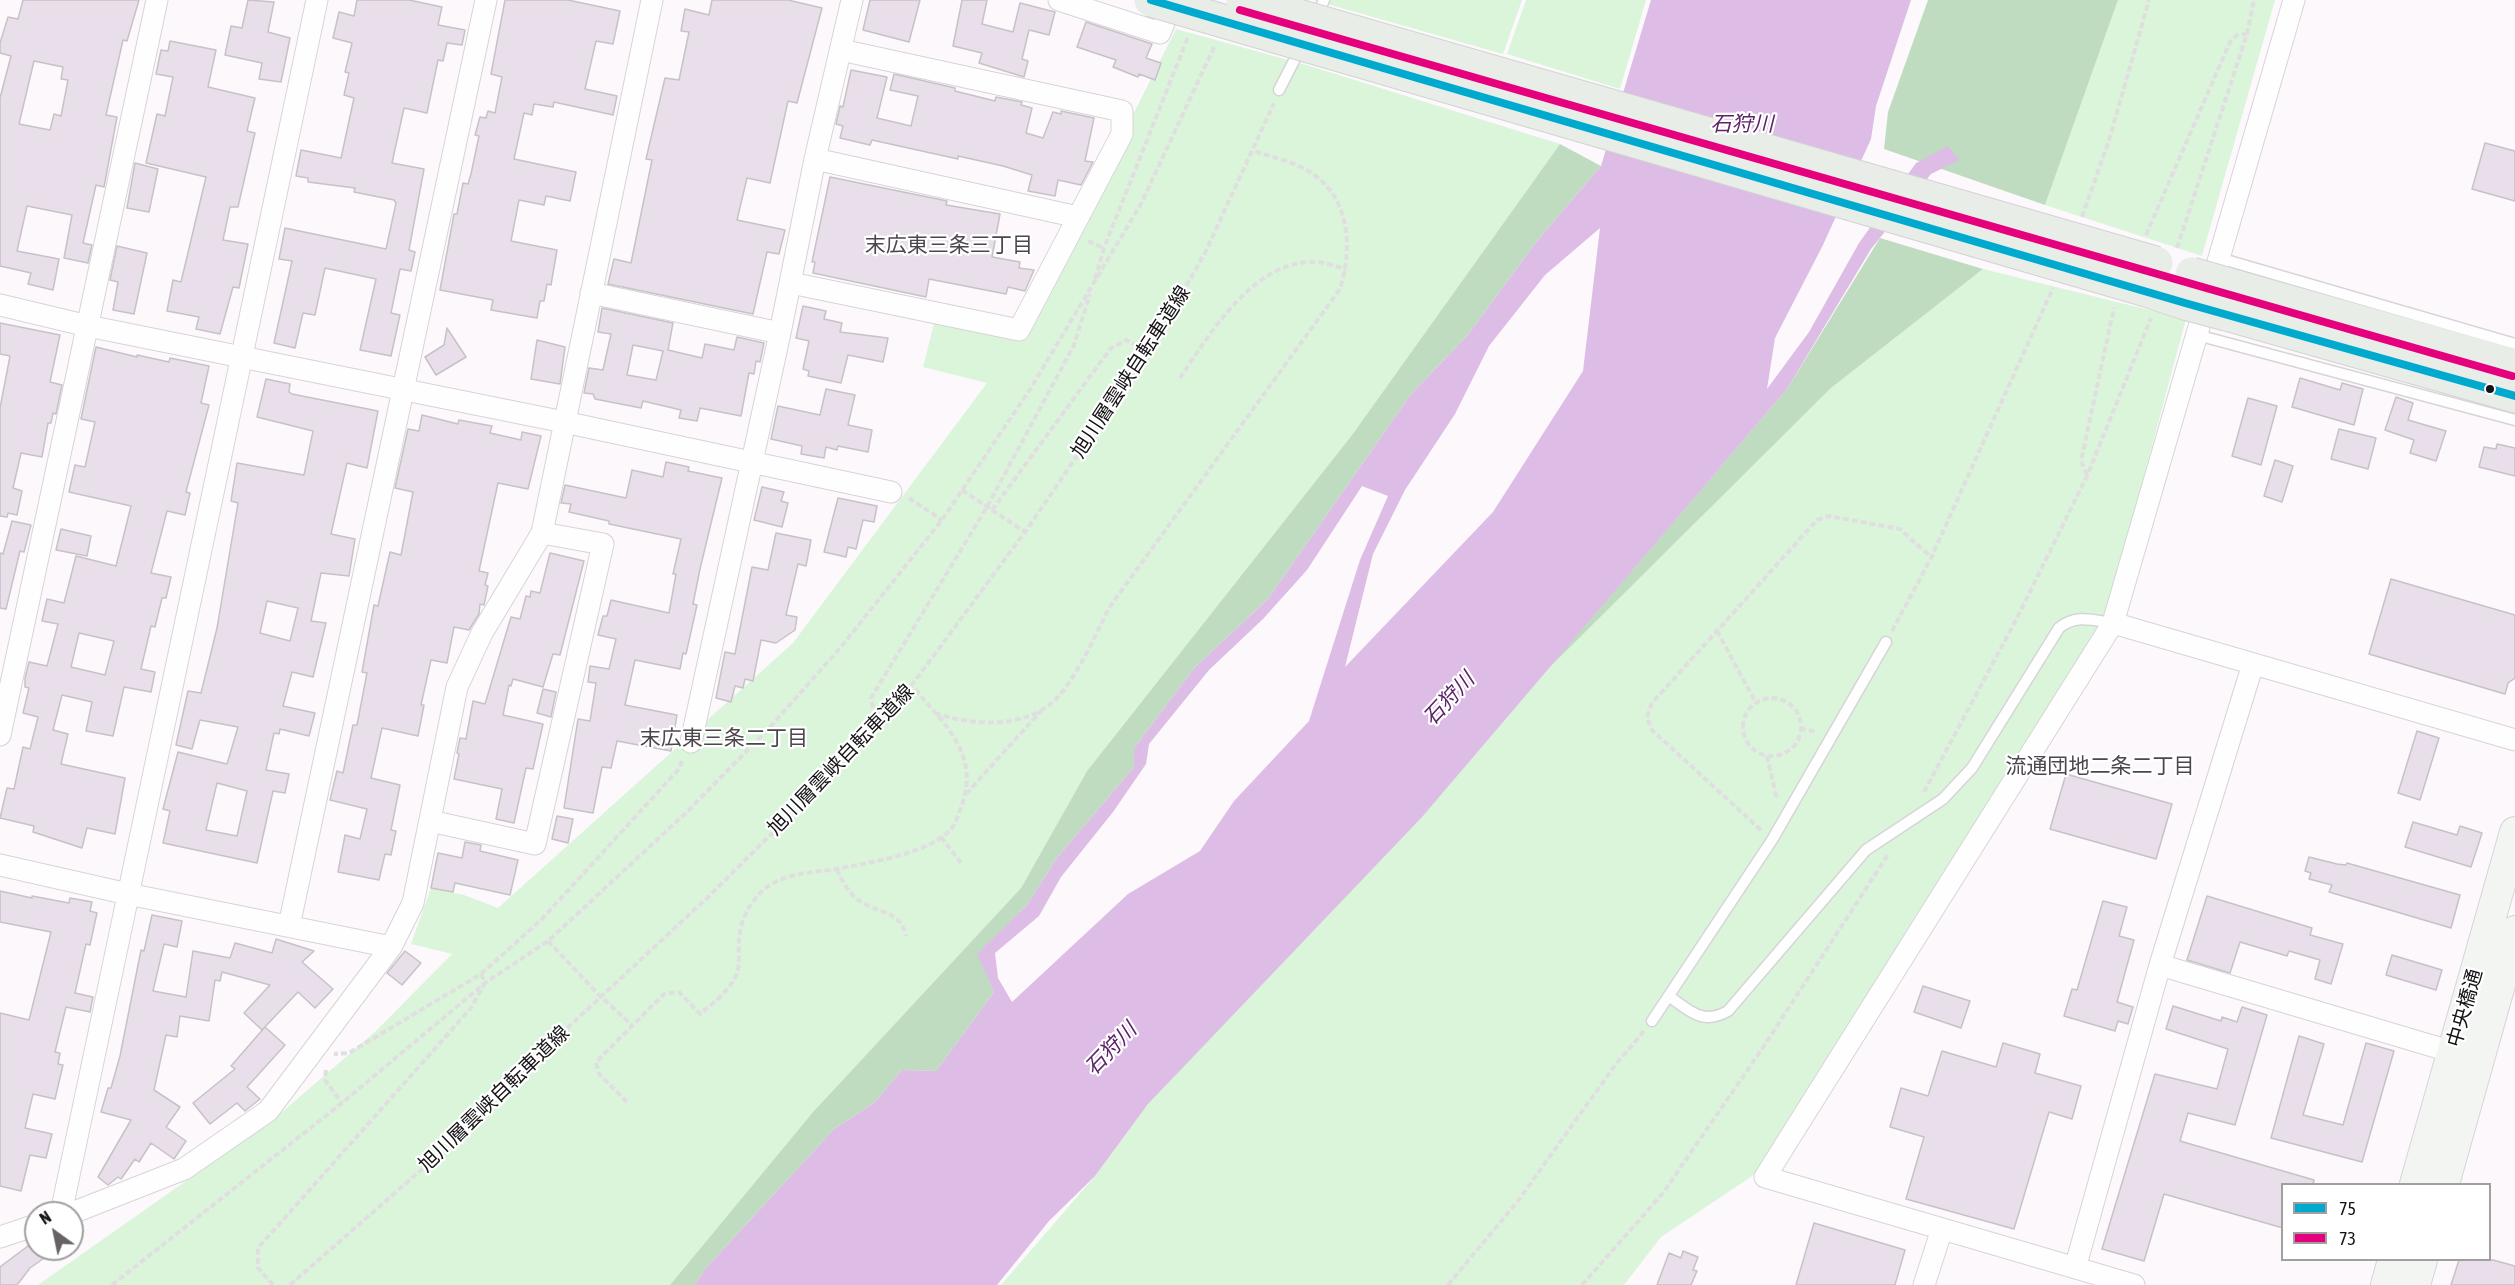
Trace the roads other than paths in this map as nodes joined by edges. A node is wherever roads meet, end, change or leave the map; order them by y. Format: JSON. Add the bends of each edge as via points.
{"nodes":[{"id":1,"x":157,"y":0,"type":"edge"},
{"id":2,"x":317,"y":0,"type":"edge"},
{"id":3,"x":486,"y":0,"type":"edge"},
{"id":4,"x":652,"y":0,"type":"edge"},
{"id":5,"x":852,"y":0,"type":"edge"},
{"id":6,"x":1059,"y":0,"type":"edge"},
{"id":7,"x":1151,"y":0,"type":"edge"},
{"id":8,"x":1173,"y":0,"type":"edge"},
{"id":9,"x":1243,"y":0,"type":"edge"},
{"id":10,"x":1324,"y":0,"type":"edge"},
{"id":11,"x":2294,"y":0,"type":"edge"},
{"id":12,"x":841,"y":50,"type":"junction"},
{"id":13,"x":1280,"y":90,"type":"road end"},
{"id":14,"x":815,"y":159,"type":"junction"},
{"id":15,"x":1078,"y":217,"type":"junction"},
{"id":16,"x":2179,"y":274,"type":"junction"},
{"id":17,"x":791,"y":283,"type":"junction"},
{"id":18,"x":591,"y":292,"type":"junction"},
{"id":19,"x":2232,"y":300,"type":"junction"},
{"id":20,"x":0,"y":305,"type":"edge"},
{"id":21,"x":88,"y":326,"type":"junction"},
{"id":22,"x":780,"y":333,"type":"junction"},
{"id":23,"x":2197,"y":335,"type":"junction"},
{"id":24,"x":2515,"y":344,"type":"edge"},
{"id":25,"x":241,"y":356,"type":"junction"},
{"id":26,"x":2515,"y":366,"type":"edge"},
{"id":27,"x":402,"y":389,"type":"junction"},
{"id":28,"x":2515,"y":396,"type":"edge"},
{"id":29,"x":2515,"y":420,"type":"edge"},
{"id":30,"x":564,"y":422,"type":"junction"},
{"id":31,"x":752,"y":465,"type":"junction"},
{"id":32,"x":891,"y":492,"type":"dead end"},
{"id":33,"x":542,"y":533,"type":"junction"},
{"id":34,"x":2113,"y":623,"type":"junction"},
{"id":35,"x":1886,"y":642,"type":"road end"},
{"id":36,"x":2253,"y":664,"type":"junction"},
{"id":37,"x":0,"y":735,"type":"edge"},
{"id":38,"x":2515,"y":740,"type":"edge"},
{"id":39,"x":691,"y":742,"type":"road end"},
{"id":40,"x":430,"y":821,"type":"junction"},
{"id":41,"x":2515,"y":832,"type":"edge"},
{"id":42,"x":0,"y":865,"type":"edge"},
{"id":43,"x":128,"y":894,"type":"junction"},
{"id":44,"x":289,"y":926,"type":"junction"},
{"id":45,"x":2515,"y":931,"type":"edge"},
{"id":46,"x":391,"y":947,"type":"junction"},
{"id":47,"x":2160,"y":965,"type":"junction"},
{"id":48,"x":1670,"y":997,"type":"junction"},
{"id":49,"x":1652,"y":1021,"type":"road end"},
{"id":50,"x":2466,"y":1055,"type":"junction"},
{"id":51,"x":2416,"y":1183,"type":"edge"},
{"id":52,"x":2444,"y":1183,"type":"edge"},
{"id":53,"x":64,"y":1201,"type":"edge"},
{"id":54,"x":84,"y":1208,"type":"edge"},
{"id":55,"x":24,"y":1229,"type":"edge"},
{"id":56,"x":1942,"y":1229,"type":"junction"},
{"id":57,"x":0,"y":1236,"type":"edge"},
{"id":58,"x":2393,"y":1261,"type":"edge"},
{"id":59,"x":2422,"y":1261,"type":"edge"},
{"id":60,"x":2076,"y":1268,"type":"junction"},
{"id":61,"x":1924,"y":1285,"type":"edge"},
{"id":62,"x":2134,"y":1285,"type":"edge"},
{"id":63,"x":2386,"y":1285,"type":"edge"},
{"id":64,"x":2415,"y":1285,"type":"edge"}],
"edges":[{"from":1,"to":21,"type":"street"},
{"from":2,"to":25,"type":"street"},
{"from":3,"to":27,"type":"street"},
{"from":4,"to":18,"type":"street"},
{"from":5,"to":12,"type":"street"},
{"from":6,"to":8,"type":"street","via":[[1160,33]]},
{"from":7,"to":16,"type":"main road","bridge":true},
{"from":9,"to":16,"type":"main road","bridge":true},
{"from":10,"to":13,"type":"lane"},
{"from":11,"to":16,"type":"street"},
{"from":12,"to":14,"type":"street"},
{"from":12,"to":15,"type":"street","via":[[1122,111],[1122,134]]},
{"from":14,"to":15,"type":"street"},
{"from":14,"to":17,"type":"street"},
{"from":15,"to":17,"type":"street","via":[[1019,330]]},
{"from":16,"to":19,"type":"main road","bridge":true},
{"from":16,"to":23,"type":"street"},
{"from":16,"to":24,"type":"lane"},
{"from":17,"to":22,"type":"street"},
{"from":18,"to":22,"type":"street"},
{"from":18,"to":30,"type":"street"},
{"from":19,"to":26,"type":"main road"},
{"from":19,"to":28,"type":"main road"},
{"from":20,"to":21,"type":"street"},
{"from":21,"to":25,"type":"street"},
{"from":21,"to":37,"type":"street"},
{"from":22,"to":31,"type":"street"},
{"from":23,"to":29,"type":"lane"},
{"from":23,"to":34,"type":"street"},
{"from":25,"to":27,"type":"street"},
{"from":25,"to":43,"type":"street"},
{"from":27,"to":30,"type":"street"},
{"from":27,"to":44,"type":"street"},
{"from":30,"to":31,"type":"street"},
{"from":30,"to":33,"type":"street"},
{"from":31,"to":32,"type":"street"},
{"from":31,"to":39,"type":"street"},
{"from":33,"to":40,"type":"street","via":[[482,633],[457,687]]},
{"from":33,"to":40,"type":"street","via":[[603,544],[535,843]]},
{"from":34,"to":36,"type":"street"},
{"from":34,"to":48,"type":"lane","via":[[2082,618],[2059,628],[1958,785],[1943,800],[1866,850],[1728,1011],[1707,1019],[1698,1017]]},
{"from":34,"to":56,"type":"street","via":[[1765,1177]]},
{"from":35,"to":48,"type":"lane","via":[[1782,825]]},
{"from":36,"to":38,"type":"street"},
{"from":36,"to":47,"type":"street"},
{"from":40,"to":46,"type":"street","via":[[413,903]]},
{"from":41,"to":50,"type":"street","name":"中央橋通"},
{"from":42,"to":43,"type":"street"},
{"from":43,"to":44,"type":"street"},
{"from":43,"to":53,"type":"street"},
{"from":44,"to":46,"type":"street"},
{"from":45,"to":50,"type":"street","name":"中央橋通"},
{"from":46,"to":54,"type":"street","via":[[268,1111],[184,1170]]},
{"from":47,"to":50,"type":"street"},
{"from":47,"to":60,"type":"street"},
{"from":48,"to":49,"type":"lane"},
{"from":50,"to":51,"type":"street","name":"中央橋通"},
{"from":50,"to":52,"type":"street","name":"中央橋通"},
{"from":55,"to":57,"type":"street"},
{"from":56,"to":60,"type":"street"},
{"from":56,"to":61,"type":"street"},
{"from":58,"to":63,"type":"street"},
{"from":59,"to":64,"type":"street"},
{"from":60,"to":62,"type":"street"}]}
